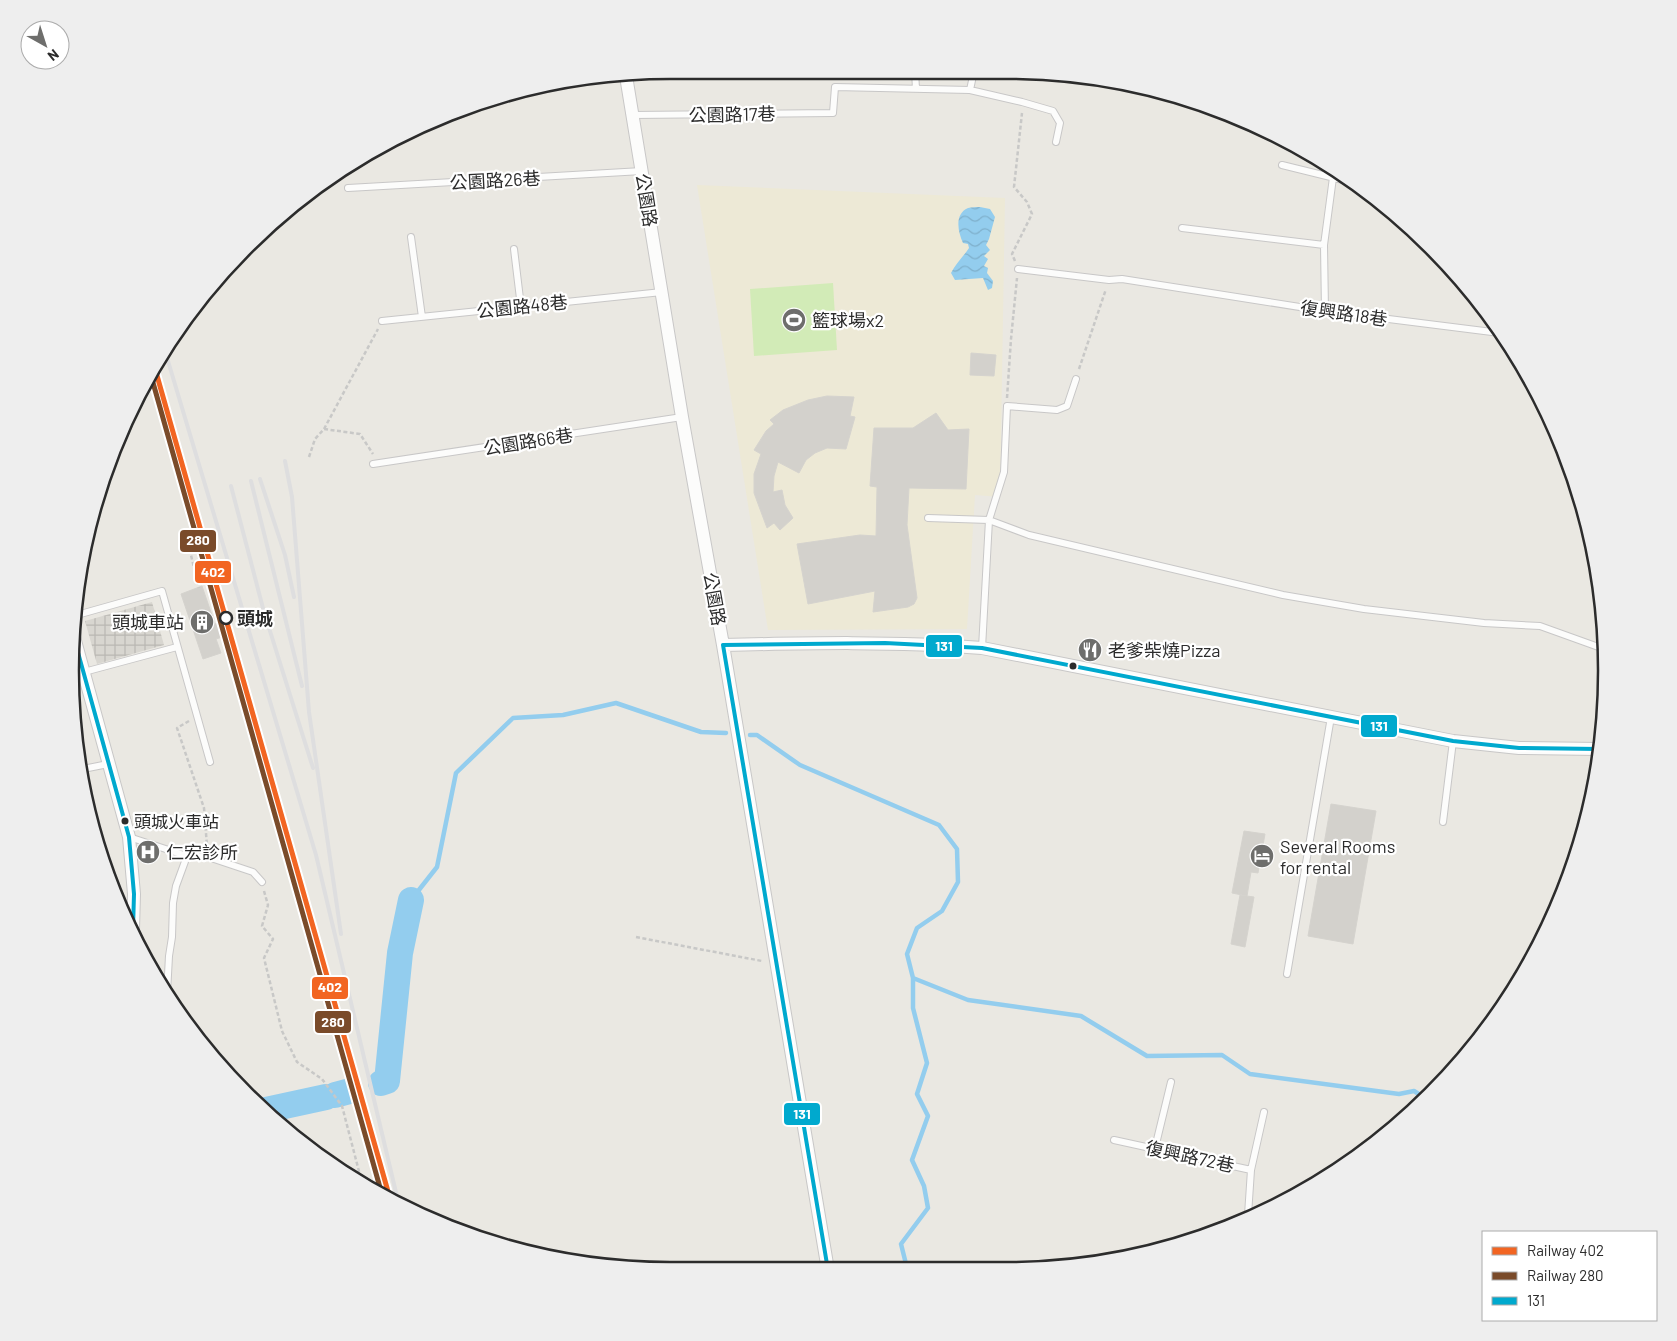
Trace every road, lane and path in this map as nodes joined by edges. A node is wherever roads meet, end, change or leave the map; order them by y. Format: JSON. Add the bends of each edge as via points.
{"nodes":[{"id":1,"x":915,"y":79,"type":"edge"},
{"id":2,"x":972,"y":79,"type":"edge"},
{"id":3,"x":627,"y":81,"type":"edge"},
{"id":4,"x":916,"y":89,"type":"junction"},
{"id":5,"x":970,"y":90,"type":"junction"},
{"id":6,"x":1022,"y":102,"type":"junction"},
{"id":7,"x":632,"y":115,"type":"junction"},
{"id":8,"x":1056,"y":142,"type":"dead end"},
{"id":9,"x":1282,"y":165,"type":"dead end"},
{"id":10,"x":642,"y":172,"type":"junction"},
{"id":11,"x":1333,"y":178,"type":"joint"},
{"id":12,"x":348,"y":188,"type":"dead end"},
{"id":13,"x":1182,"y":228,"type":"dead end"},
{"id":14,"x":411,"y":236,"type":"dead end"},
{"id":15,"x":1324,"y":244,"type":"junction"},
{"id":16,"x":514,"y":249,"type":"dead end"},
{"id":17,"x":1018,"y":268,"type":"junction"},
{"id":18,"x":1109,"y":280,"type":"junction"},
{"id":19,"x":662,"y":292,"type":"junction"},
{"id":20,"x":521,"y":307,"type":"junction"},
{"id":21,"x":1325,"y":310,"type":"junction"},
{"id":22,"x":422,"y":317,"type":"junction"},
{"id":23,"x":382,"y":321,"type":"joint"},
{"id":24,"x":1493,"y":333,"type":"edge"},
{"id":25,"x":1076,"y":379,"type":"joint"},
{"id":26,"x":1007,"y":406,"type":"junction"},
{"id":27,"x":682,"y":417,"type":"junction"},
{"id":28,"x":324,"y":429,"type":"junction"},
{"id":29,"x":309,"y":457,"type":"dead end"},
{"id":30,"x":373,"y":464,"type":"joint"},
{"id":31,"x":928,"y":518,"type":"dead end"},
{"id":32,"x":989,"y":520,"type":"junction"},
{"id":33,"x":188,"y":544,"type":"dead end"},
{"id":34,"x":198,"y":588,"type":"dead end"},
{"id":35,"x":82,"y":614,"type":"edge"},
{"id":36,"x":723,"y":645,"type":"junction"},
{"id":37,"x":177,"y":646,"type":"junction"},
{"id":38,"x":1597,"y":647,"type":"edge"},
{"id":39,"x":982,"y":648,"type":"junction"},
{"id":40,"x":79,"y":656,"type":"edge"},
{"id":41,"x":84,"y":672,"type":"junction"},
{"id":42,"x":1331,"y":717,"type":"junction"},
{"id":43,"x":197,"y":718,"type":"junction"},
{"id":44,"x":1452,"y":741,"type":"junction"},
{"id":45,"x":1593,"y":750,"type":"edge"},
{"id":46,"x":210,"y":762,"type":"dead end"},
{"id":47,"x":108,"y":764,"type":"junction"},
{"id":48,"x":87,"y":768,"type":"edge"},
{"id":49,"x":1443,"y":822,"type":"dead end"},
{"id":50,"x":129,"y":837,"type":"junction"},
{"id":51,"x":188,"y":856,"type":"junction"},
{"id":52,"x":208,"y":858,"type":"junction"},
{"id":53,"x":262,"y":882,"type":"joint"},
{"id":54,"x":133,"y":917,"type":"edge"},
{"id":55,"x":636,"y":937,"type":"dead end"},
{"id":56,"x":776,"y":964,"type":"junction"},
{"id":57,"x":1287,"y":974,"type":"dead end"},
{"id":58,"x":168,"y":982,"type":"edge"},
{"id":59,"x":1171,"y":1082,"type":"dead end"},
{"id":60,"x":1264,"y":1112,"type":"dead end"},
{"id":61,"x":1114,"y":1140,"type":"dead end"},
{"id":62,"x":1154,"y":1148,"type":"junction"},
{"id":63,"x":1251,"y":1170,"type":"junction"},
{"id":64,"x":359,"y":1174,"type":"edge"},
{"id":65,"x":1248,"y":1210,"type":"edge"},
{"id":66,"x":827,"y":1262,"type":"edge"}],
"edges":[{"from":1,"to":4,"type":"lane"},
{"from":2,"to":5,"type":"lane"},
{"from":3,"to":7,"type":"street","name":"公園路"},
{"from":4,"to":5,"type":"lane"},
{"from":4,"to":7,"type":"lane","name":"公園路17巷","via":[[835,87],[833,112]]},
{"from":5,"to":6,"type":"lane"},
{"from":6,"to":8,"type":"lane","via":[[1053,112],[1060,123]]},
{"from":6,"to":17,"type":"path","via":[[1023,121],[1014,187],[1032,214],[1012,254]]},
{"from":7,"to":10,"type":"street","name":"公園路"},
{"from":9,"to":11,"type":"lane"},
{"from":10,"to":12,"type":"lane","name":"公園路26巷"},
{"from":10,"to":19,"type":"street","name":"公園路"},
{"from":11,"to":15,"type":"lane"},
{"from":13,"to":15,"type":"lane"},
{"from":14,"to":22,"type":"lane"},
{"from":15,"to":21,"type":"lane"},
{"from":16,"to":20,"type":"lane"},
{"from":17,"to":18,"type":"lane","name":"復興路18巷"},
{"from":17,"to":26,"type":"path"},
{"from":18,"to":21,"type":"lane","name":"復興路18巷","via":[[1122,279]]},
{"from":18,"to":25,"type":"path"},
{"from":19,"to":20,"type":"lane","name":"公園路48巷"},
{"from":19,"to":27,"type":"street","name":"公園路"},
{"from":20,"to":22,"type":"lane","name":"公園路48巷"},
{"from":21,"to":24,"type":"lane","name":"復興路18巷"},
{"from":22,"to":23,"type":"lane","name":"公園路48巷"},
{"from":23,"to":28,"type":"path"},
{"from":25,"to":26,"type":"lane","via":[[1067,406],[1057,410]]},
{"from":26,"to":32,"type":"lane","via":[[1004,472]]},
{"from":27,"to":30,"type":"lane","name":"公園路66巷"},
{"from":27,"to":36,"type":"street","name":"公園路"},
{"from":28,"to":29,"type":"path"},
{"from":28,"to":30,"type":"path","via":[[360,434],[373,454]]},
{"from":31,"to":32,"type":"lane"},
{"from":32,"to":38,"type":"lane","via":[[1029,535],[1283,595],[1364,609],[1540,626]]},
{"from":32,"to":39,"type":"lane"},
{"from":33,"to":34,"type":"path"},
{"from":35,"to":37,"type":"lane","via":[[162,591]]},
{"from":36,"to":39,"type":"street","via":[[807,643]]},
{"from":36,"to":56,"type":"street","name":"公園路"},
{"from":37,"to":41,"type":"lane"},
{"from":37,"to":43,"type":"lane"},
{"from":39,"to":42,"type":"street"},
{"from":40,"to":41,"type":"street"},
{"from":41,"to":47,"type":"street"},
{"from":42,"to":44,"type":"street"},
{"from":42,"to":57,"type":"lane"},
{"from":43,"to":46,"type":"lane"},
{"from":43,"to":52,"type":"path","via":[[177,728],[204,808]]},
{"from":44,"to":45,"type":"street","via":[[1519,748]]},
{"from":44,"to":49,"type":"lane"},
{"from":47,"to":48,"type":"lane"},
{"from":47,"to":50,"type":"street"},
{"from":50,"to":51,"type":"lane"},
{"from":50,"to":54,"type":"street"},
{"from":51,"to":52,"type":"lane"},
{"from":51,"to":58,"type":"lane","via":[[173,903]]},
{"from":52,"to":53,"type":"lane","via":[[252,872]]},
{"from":53,"to":64,"type":"path","via":[[268,906],[262,926],[273,939],[264,958],[282,1031],[297,1062],[322,1079],[342,1106]]},
{"from":55,"to":56,"type":"path"},
{"from":56,"to":66,"type":"street","name":"公園路"},
{"from":59,"to":62,"type":"lane"},
{"from":60,"to":63,"type":"lane"},
{"from":61,"to":62,"type":"lane","name":"復興路72巷"},
{"from":62,"to":63,"type":"lane","name":"復興路72巷"},
{"from":63,"to":65,"type":"lane","name":"復興路72巷"}]}
